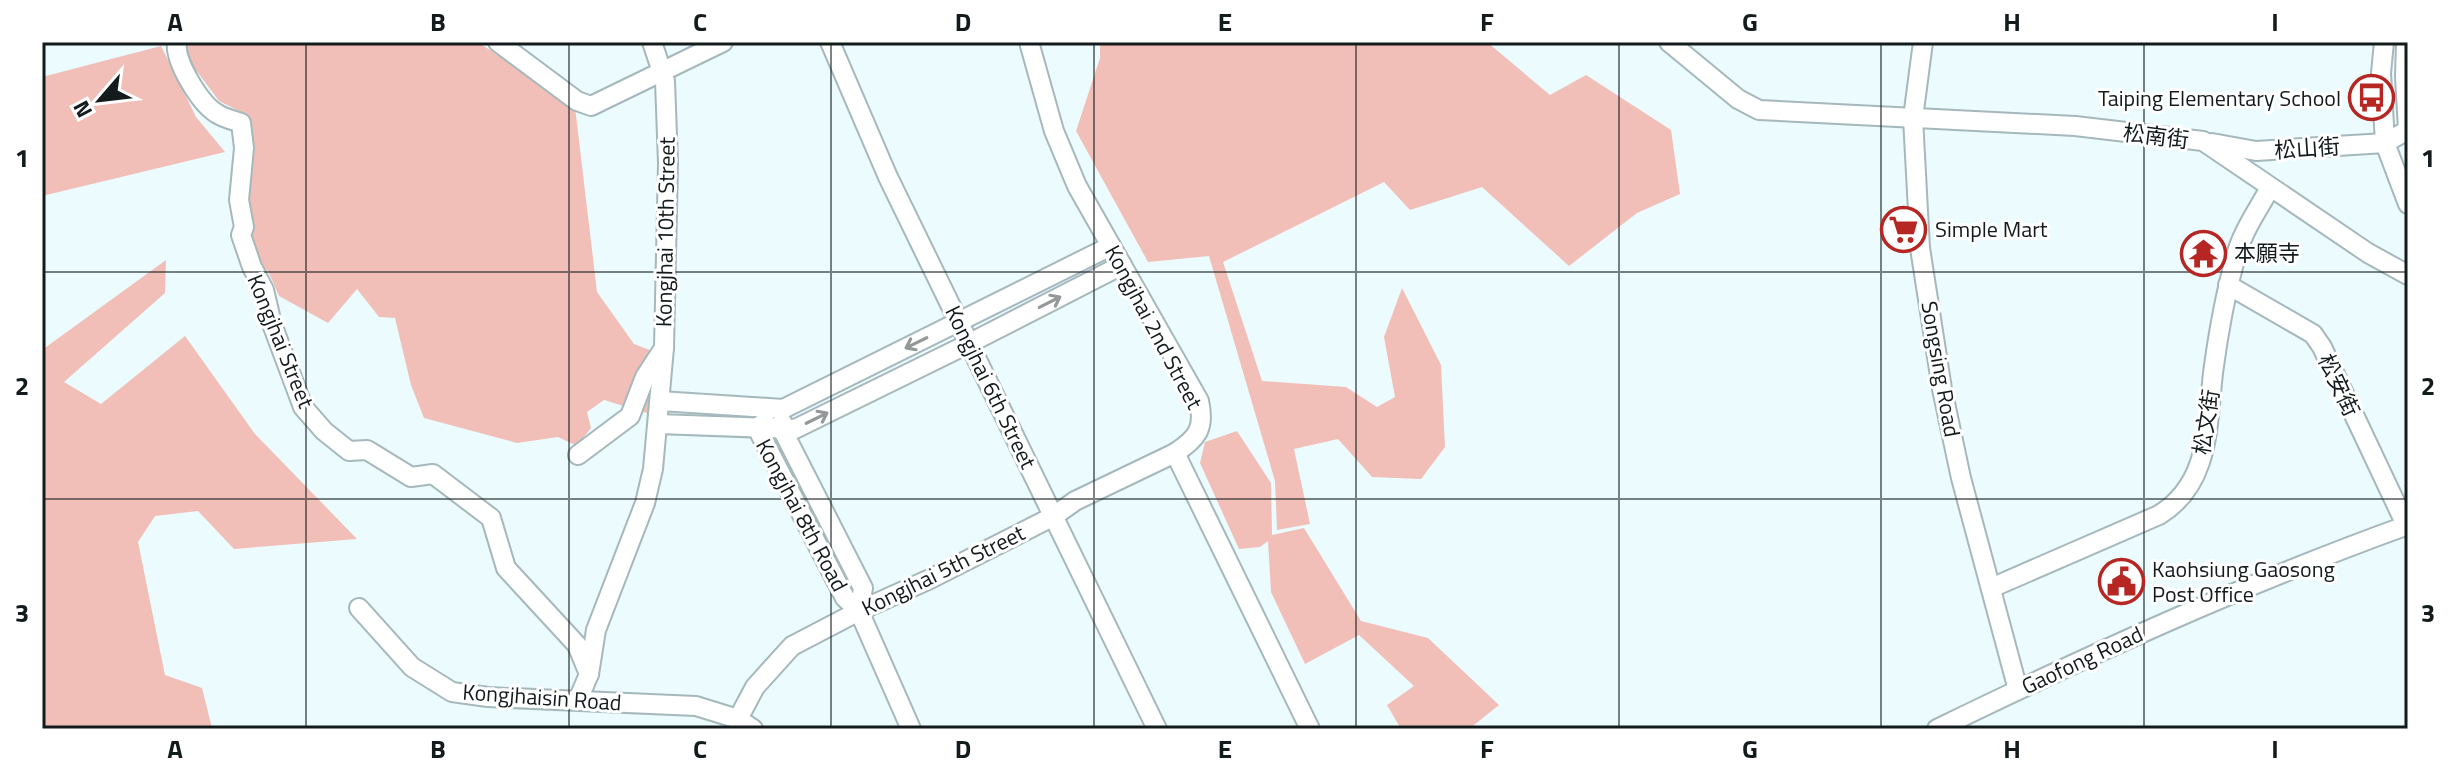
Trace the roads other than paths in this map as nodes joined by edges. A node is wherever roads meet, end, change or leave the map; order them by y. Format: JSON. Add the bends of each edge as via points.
{"nodes":[{"id":1,"x":177,"y":42,"type":"edge"},
{"id":2,"x":498,"y":42,"type":"edge"},
{"id":3,"x":652,"y":42,"type":"edge"},
{"id":4,"x":723,"y":42,"type":"edge"},
{"id":5,"x":830,"y":42,"type":"edge"},
{"id":6,"x":1029,"y":42,"type":"edge"},
{"id":7,"x":1669,"y":42,"type":"edge"},
{"id":8,"x":1923,"y":42,"type":"edge"},
{"id":9,"x":2384,"y":42,"type":"edge"},
{"id":10,"x":2406,"y":42,"type":"edge"},
{"id":11,"x":663,"y":73,"type":"junction"},
{"id":12,"x":1913,"y":118,"type":"junction"},
{"id":13,"x":2408,"y":130,"type":"edge"},
{"id":14,"x":2203,"y":141,"type":"junction"},
{"id":15,"x":2385,"y":143,"type":"junction"},
{"id":16,"x":2270,"y":188,"type":"junction"},
{"id":17,"x":2408,"y":204,"type":"edge"},
{"id":18,"x":1111,"y":246,"type":"junction"},
{"id":19,"x":1122,"y":265,"type":"junction"},
{"id":20,"x":2408,"y":275,"type":"edge"},
{"id":21,"x":2228,"y":285,"type":"junction"},
{"id":22,"x":960,"y":322,"type":"junction"},
{"id":23,"x":970,"y":343,"type":"junction"},
{"id":24,"x":664,"y":348,"type":"junction"},
{"id":25,"x":660,"y":401,"type":"junction"},
{"id":26,"x":783,"y":409,"type":"junction"},
{"id":27,"x":658,"y":424,"type":"junction"},
{"id":28,"x":757,"y":428,"type":"junction"},
{"id":29,"x":782,"y":429,"type":"junction"},
{"id":30,"x":1175,"y":453,"type":"junction"},
{"id":31,"x":578,"y":455,"type":"dead end"},
{"id":32,"x":1054,"y":516,"type":"junction"},
{"id":33,"x":2407,"y":525,"type":"edge"},
{"id":34,"x":1991,"y":588,"type":"junction"},
{"id":35,"x":359,"y":608,"type":"dead end"},
{"id":36,"x":859,"y":611,"type":"junction"},
{"id":37,"x":589,"y":674,"type":"junction"},
{"id":38,"x":2018,"y":690,"type":"junction"},
{"id":39,"x":578,"y":700,"type":"junction"},
{"id":40,"x":745,"y":724,"type":"edge"},
{"id":41,"x":911,"y":729,"type":"edge"},
{"id":42,"x":1157,"y":729,"type":"edge"},
{"id":43,"x":1310,"y":729,"type":"edge"},
{"id":44,"x":1937,"y":729,"type":"edge"}],
"edges":[{"from":1,"to":37,"type":"street","name":"Kongjhai Street","via":[[186,76],[198,92],[215,113],[241,123],[241,235],[303,407],[349,451],[367,450],[411,477],[433,474],[491,518],[506,568],[577,645]]},
{"from":2,"to":11,"type":"street","via":[[591,106]]},
{"from":3,"to":11,"type":"street","name":"Kongjhai 10th Street"},
{"from":4,"to":11,"type":"street"},
{"from":5,"to":22,"type":"street","name":"Kongjhai 6th Street","via":[[888,177]]},
{"from":6,"to":18,"type":"street","name":"Kongjhai 2nd Street","via":[[1054,131]]},
{"from":7,"to":12,"type":"street","name":"松南街","via":[[1759,110]]},
{"from":8,"to":12,"type":"street","name":"Songsing Road"},
{"from":9,"to":15,"type":"street"},
{"from":10,"to":13,"type":"street"},
{"from":11,"to":24,"type":"street","name":"Kongjhai 10th Street","via":[[668,163]]},
{"from":12,"to":14,"type":"street","name":"松南街","via":[[2075,126]]},
{"from":12,"to":34,"type":"street","name":"Songsing Road","via":[[1920,248],[1942,389]]},
{"from":13,"to":15,"type":"street","name":"松山街"},
{"from":14,"to":15,"type":"street","name":"松山街","via":[[2256,151]]},
{"from":14,"to":16,"type":"street","name":"松南街"},
{"from":15,"to":17,"type":"street"},
{"from":16,"to":20,"type":"street","name":"松南街"},
{"from":16,"to":21,"type":"street","name":"松文街","via":[[2248,226]]},
{"from":18,"to":19,"type":"street","name":"Kongjhai 2nd Street"},
{"from":18,"to":22,"type":"street"},
{"from":23,"to":19,"type":"street","one_way":true},
{"from":19,"to":30,"type":"street","name":"Kongjhai 2nd Street","via":[[1199,401],[1199,431]]},
{"from":21,"to":33,"type":"street","name":"松安街","via":[[2313,334]]},
{"from":21,"to":34,"type":"street","name":"松文街","via":[[2207,440],[2177,504]]},
{"from":22,"to":23,"type":"street","name":"Kongjhai 6th Street"},
{"from":22,"to":26,"type":"street","one_way":true},
{"from":29,"to":23,"type":"street","one_way":true,"via":[[795,429]]},
{"from":23,"to":32,"type":"street","name":"Kongjhai 6th Street"},
{"from":24,"to":25,"type":"street","name":"Kongjhai 10th Street"},
{"from":24,"to":31,"type":"street","via":[[645,377],[630,416]]},
{"from":25,"to":26,"type":"street"},
{"from":25,"to":27,"type":"street","name":"Kongjhai 10th Street"},
{"from":26,"to":28,"type":"street","name":"Kongjhai 8th Road"},
{"from":26,"to":29,"type":"street","name":"Kongjhai 8th Road"},
{"from":27,"to":28,"type":"street"},
{"from":27,"to":37,"type":"street","name":"Kongjhai 10th Street","via":[[645,503],[596,630]]},
{"from":28,"to":29,"type":"street"},
{"from":28,"to":36,"type":"street","name":"Kongjhai 8th Road","via":[[845,598]]},
{"from":29,"to":36,"type":"street","name":"Kongjhai 8th Road","via":[[863,588]]},
{"from":30,"to":32,"type":"street","name":"Kongjhai 5th Street"},
{"from":30,"to":43,"type":"street"},
{"from":32,"to":36,"type":"street","name":"Kongjhai 5th Street"},
{"from":32,"to":42,"type":"street","name":"Kongjhai 6th Street"},
{"from":33,"to":38,"type":"street","name":"Gaofong Road","via":[[2295,566]]},
{"from":34,"to":38,"type":"street","name":"Songsing Road"},
{"from":35,"to":39,"type":"street","name":"Kongjhaisin Road","via":[[412,667],[452,692]]},
{"from":36,"to":40,"type":"street","name":"Kongjhai 5th Street","via":[[792,646],[755,687]]},
{"from":36,"to":41,"type":"street","name":"Kongjhai 8th Road"},
{"from":37,"to":39,"type":"street"},
{"from":38,"to":44,"type":"street","name":"Gaofong Road"},
{"from":39,"to":40,"type":"street","name":"Kongjhaisin Road","via":[[696,706]]}]}
